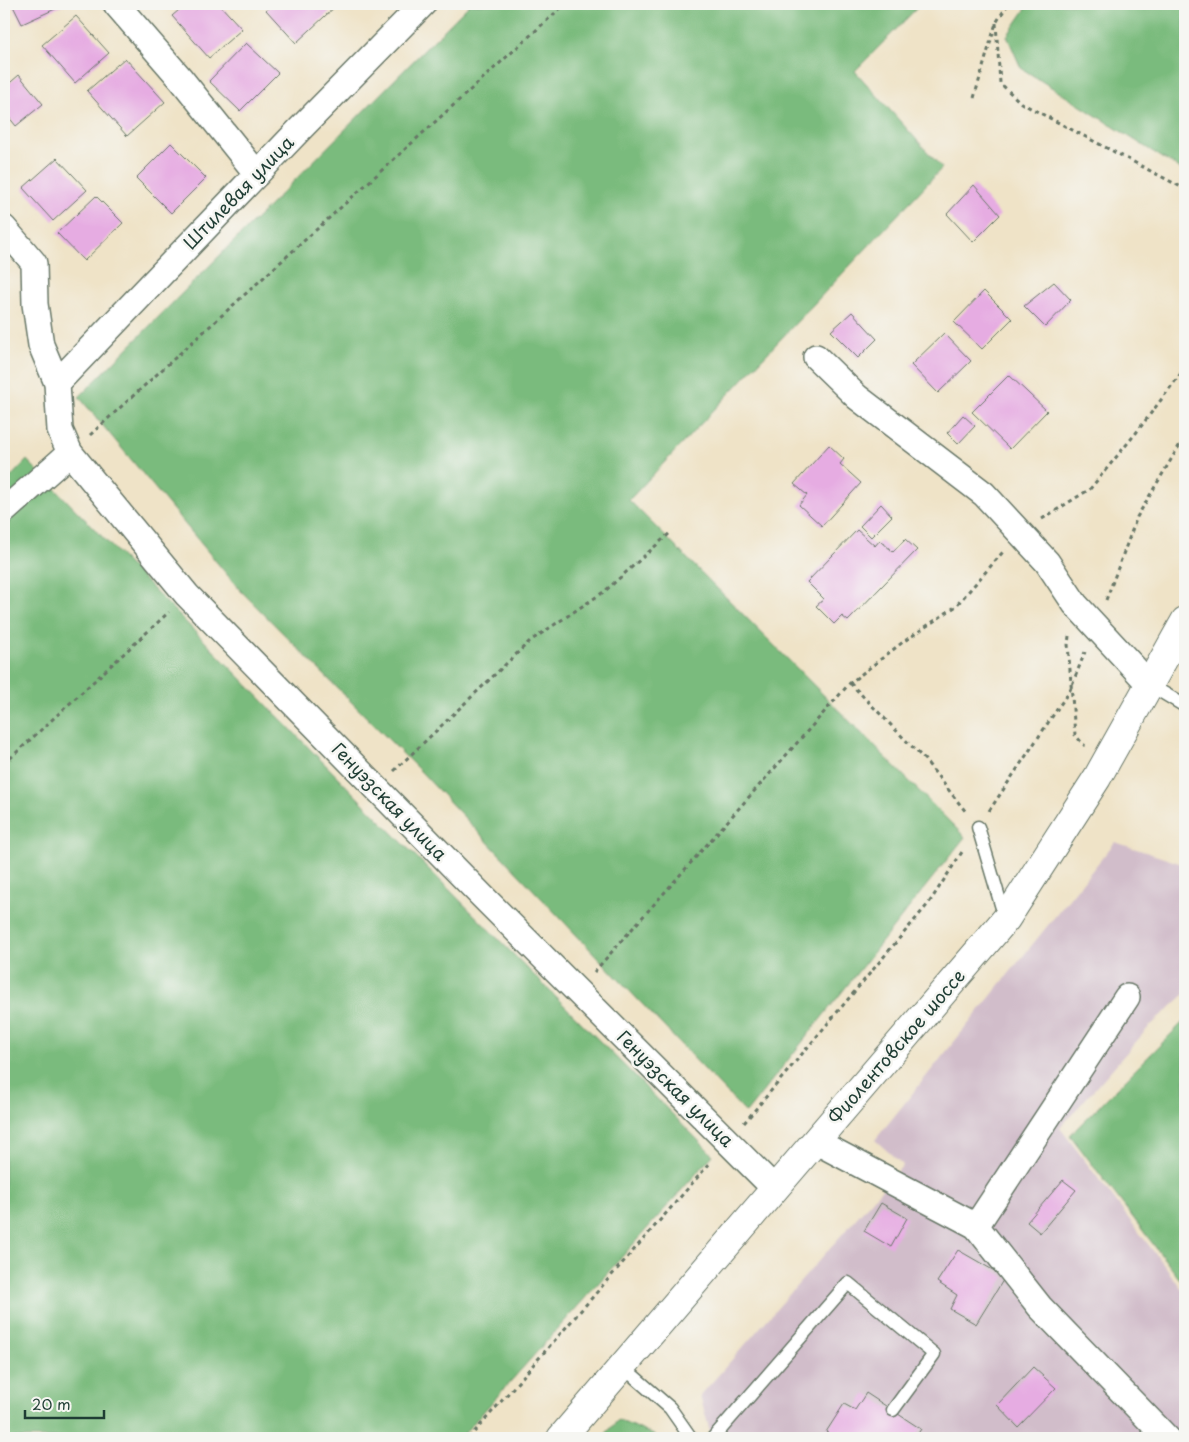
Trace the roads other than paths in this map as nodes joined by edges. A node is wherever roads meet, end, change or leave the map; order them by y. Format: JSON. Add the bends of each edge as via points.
{"nodes":[{"id":1,"x":116,"y":4,"type":"edge"},
{"id":2,"x":423,"y":4,"type":"edge"},
{"id":3,"x":257,"y":174,"type":"junction"},
{"id":4,"x":4,"y":228,"type":"edge"},
{"id":5,"x":816,"y":357,"type":"dead end"},
{"id":6,"x":57,"y":383,"type":"junction"},
{"id":7,"x":70,"y":453,"type":"junction"},
{"id":8,"x":4,"y":511,"type":"edge"},
{"id":9,"x":1185,"y":621,"type":"edge"},
{"id":10,"x":1150,"y":685,"type":"junction"},
{"id":11,"x":1185,"y":706,"type":"edge"},
{"id":12,"x":978,"y":827,"type":"road end"},
{"id":13,"x":1006,"y":919,"type":"junction"},
{"id":14,"x":1127,"y":997,"type":"dead end"},
{"id":15,"x":815,"y":1141,"type":"junction"},
{"id":16,"x":775,"y":1189,"type":"junction"},
{"id":17,"x":976,"y":1226,"type":"junction"},
{"id":18,"x":622,"y":1366,"type":"junction"},
{"id":19,"x":893,"y":1410,"type":"dead end"},
{"id":20,"x":561,"y":1438,"type":"edge"},
{"id":21,"x":691,"y":1438,"type":"edge"},
{"id":22,"x":713,"y":1438,"type":"edge"},
{"id":23,"x":1167,"y":1438,"type":"edge"}],
"edges":[{"from":1,"to":3,"type":"street"},
{"from":2,"to":3,"type":"street","name":"Штилевая улица"},
{"from":3,"to":6,"type":"street","name":"Штилевая улица"},
{"from":4,"to":6,"type":"street","name":"Генуэзская улица","via":[[34,263],[41,345]]},
{"from":5,"to":10,"type":"street","via":[[857,397],[984,494],[1047,562],[1075,604]]},
{"from":6,"to":7,"type":"street","name":"Генуэзская улица","via":[[60,430]]},
{"from":7,"to":8,"type":"street"},
{"from":7,"to":16,"type":"street","name":"Генуэзская улица","via":[[187,595]]},
{"from":9,"to":10,"type":"main road","name":"Фиолентовское шоссе"},
{"from":10,"to":11,"type":"lane"},
{"from":10,"to":13,"type":"main road","name":"Фиолентовское шоссе","via":[[1104,766]]},
{"from":12,"to":13,"type":"lane"},
{"from":13,"to":15,"type":"main road","name":"Фиолентовское шоссе"},
{"from":14,"to":17,"type":"street"},
{"from":15,"to":16,"type":"main road","name":"Фиолентовское шоссе"},
{"from":15,"to":17,"type":"street"},
{"from":16,"to":18,"type":"main road","name":"Фиолентовское шоссе"},
{"from":17,"to":23,"type":"street","via":[[1040,1307]]},
{"from":18,"to":20,"type":"main road","name":"Фиолентовское шоссе"},
{"from":18,"to":21,"type":"lane","via":[[670,1408]]},
{"from":19,"to":22,"type":"lane","via":[[934,1354],[848,1283]]}]}
